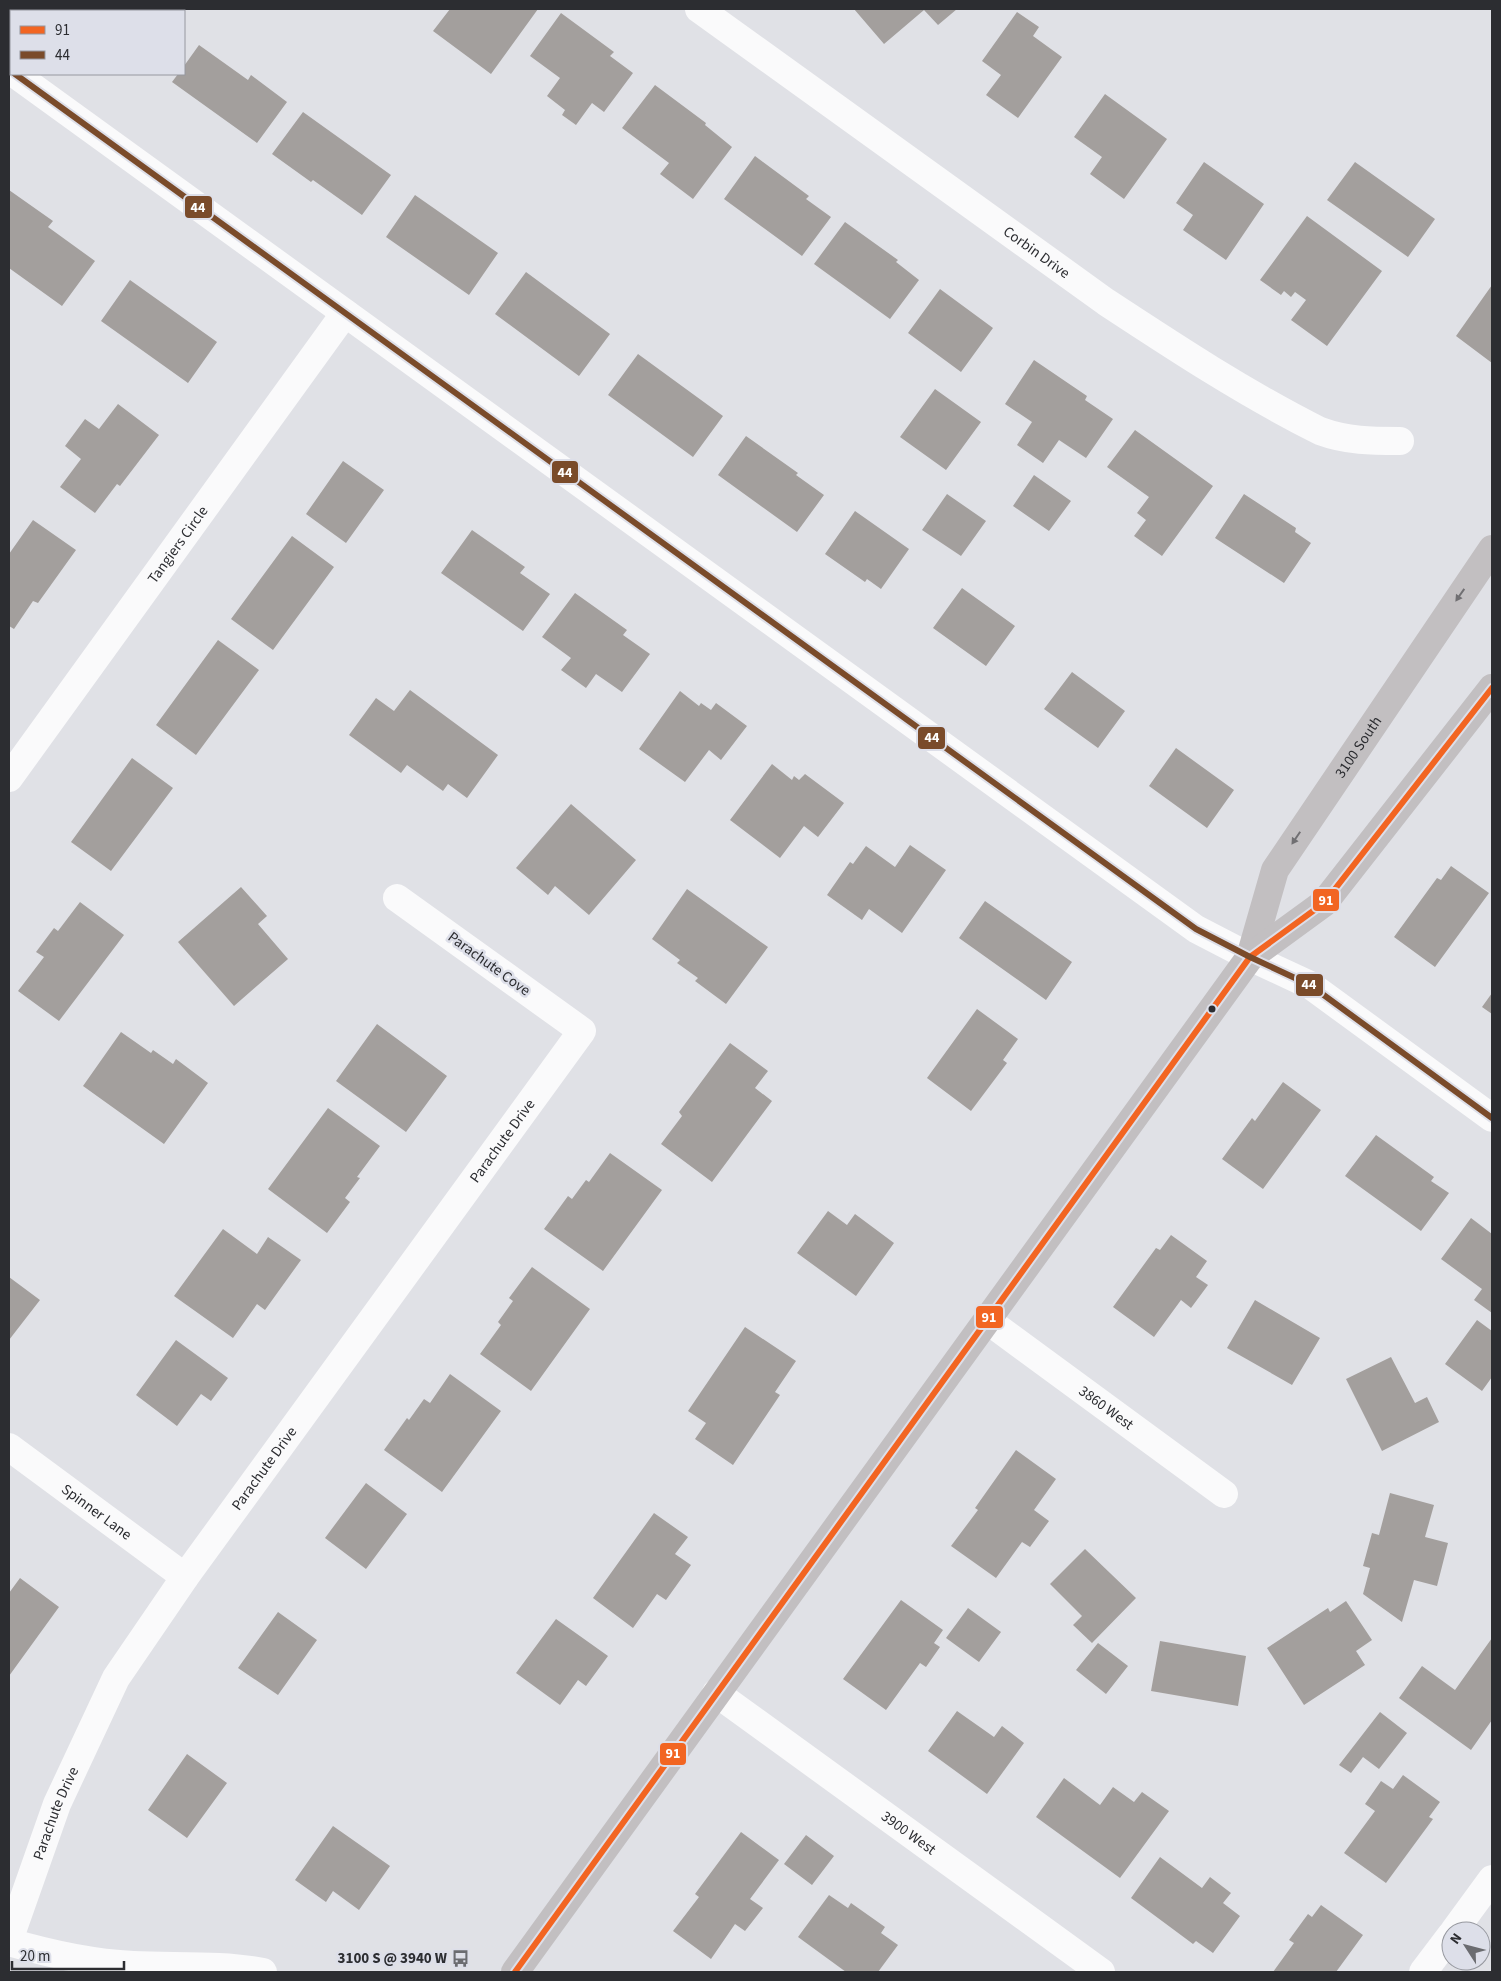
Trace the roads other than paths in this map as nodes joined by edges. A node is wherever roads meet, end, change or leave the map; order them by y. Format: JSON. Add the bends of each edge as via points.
{"nodes":[{"id":1,"x":701,"y":9,"type":"edge"},
{"id":2,"x":16,"y":75,"type":"edge"},
{"id":3,"x":345,"y":313,"type":"junction"},
{"id":4,"x":1400,"y":441,"type":"dead end"},
{"id":5,"x":1492,"y":549,"type":"edge"},
{"id":6,"x":1492,"y":688,"type":"edge"},
{"id":7,"x":9,"y":778,"type":"edge"},
{"id":8,"x":397,"y":898,"type":"dead end"},
{"id":9,"x":1250,"y":957,"type":"junction"},
{"id":10,"x":582,"y":1031,"type":"joint"},
{"id":11,"x":1492,"y":1118,"type":"edge"},
{"id":12,"x":986,"y":1320,"type":"junction"},
{"id":13,"x":9,"y":1447,"type":"edge"},
{"id":14,"x":1224,"y":1494,"type":"dead end"},
{"id":15,"x":185,"y":1577,"type":"junction"},
{"id":16,"x":716,"y":1693,"type":"junction"},
{"id":17,"x":1492,"y":1878,"type":"edge"},
{"id":18,"x":1461,"y":1921,"type":"edge"},
{"id":19,"x":9,"y":1941,"type":"edge"},
{"id":20,"x":1441,"y":1948,"type":"edge"},
{"id":21,"x":263,"y":1972,"type":"edge"},
{"id":22,"x":515,"y":1972,"type":"edge"},
{"id":23,"x":1101,"y":1972,"type":"edge"},
{"id":24,"x":1423,"y":1972,"type":"edge"}],
"edges":[{"from":1,"to":4,"type":"street","name":"Corbin Drive","via":[[1106,302],[1162,339],[1320,432],[1353,440]]},
{"from":2,"to":3,"type":"street"},
{"from":3,"to":7,"type":"street","name":"Tangiers Circle"},
{"from":3,"to":9,"type":"street","via":[[1196,929]]},
{"from":5,"to":9,"type":"main road","name":"3100 South","one_way":true,"via":[[1275,870]]},
{"from":6,"to":9,"type":"main road","name":"3100 South","via":[[1324,903]]},
{"from":8,"to":10,"type":"street","name":"Parachute Cove"},
{"from":9,"to":11,"type":"street","via":[[1310,985]]},
{"from":9,"to":12,"type":"main road","name":"3100 South"},
{"from":10,"to":15,"type":"street","name":"Parachute Drive"},
{"from":12,"to":14,"type":"street","name":"3860 West"},
{"from":12,"to":16,"type":"main road","name":"3100 South"},
{"from":13,"to":15,"type":"street","name":"Spinner Lane"},
{"from":15,"to":19,"type":"street","name":"Parachute Drive","via":[[116,1678],[57,1804]]},
{"from":16,"to":22,"type":"main road","name":"3100 South"},
{"from":16,"to":23,"type":"street","name":"3900 West"},
{"from":17,"to":18,"type":"street"},
{"from":19,"to":21,"type":"street","via":[[67,1958],[99,1963]]},
{"from":20,"to":24,"type":"street"}]}
